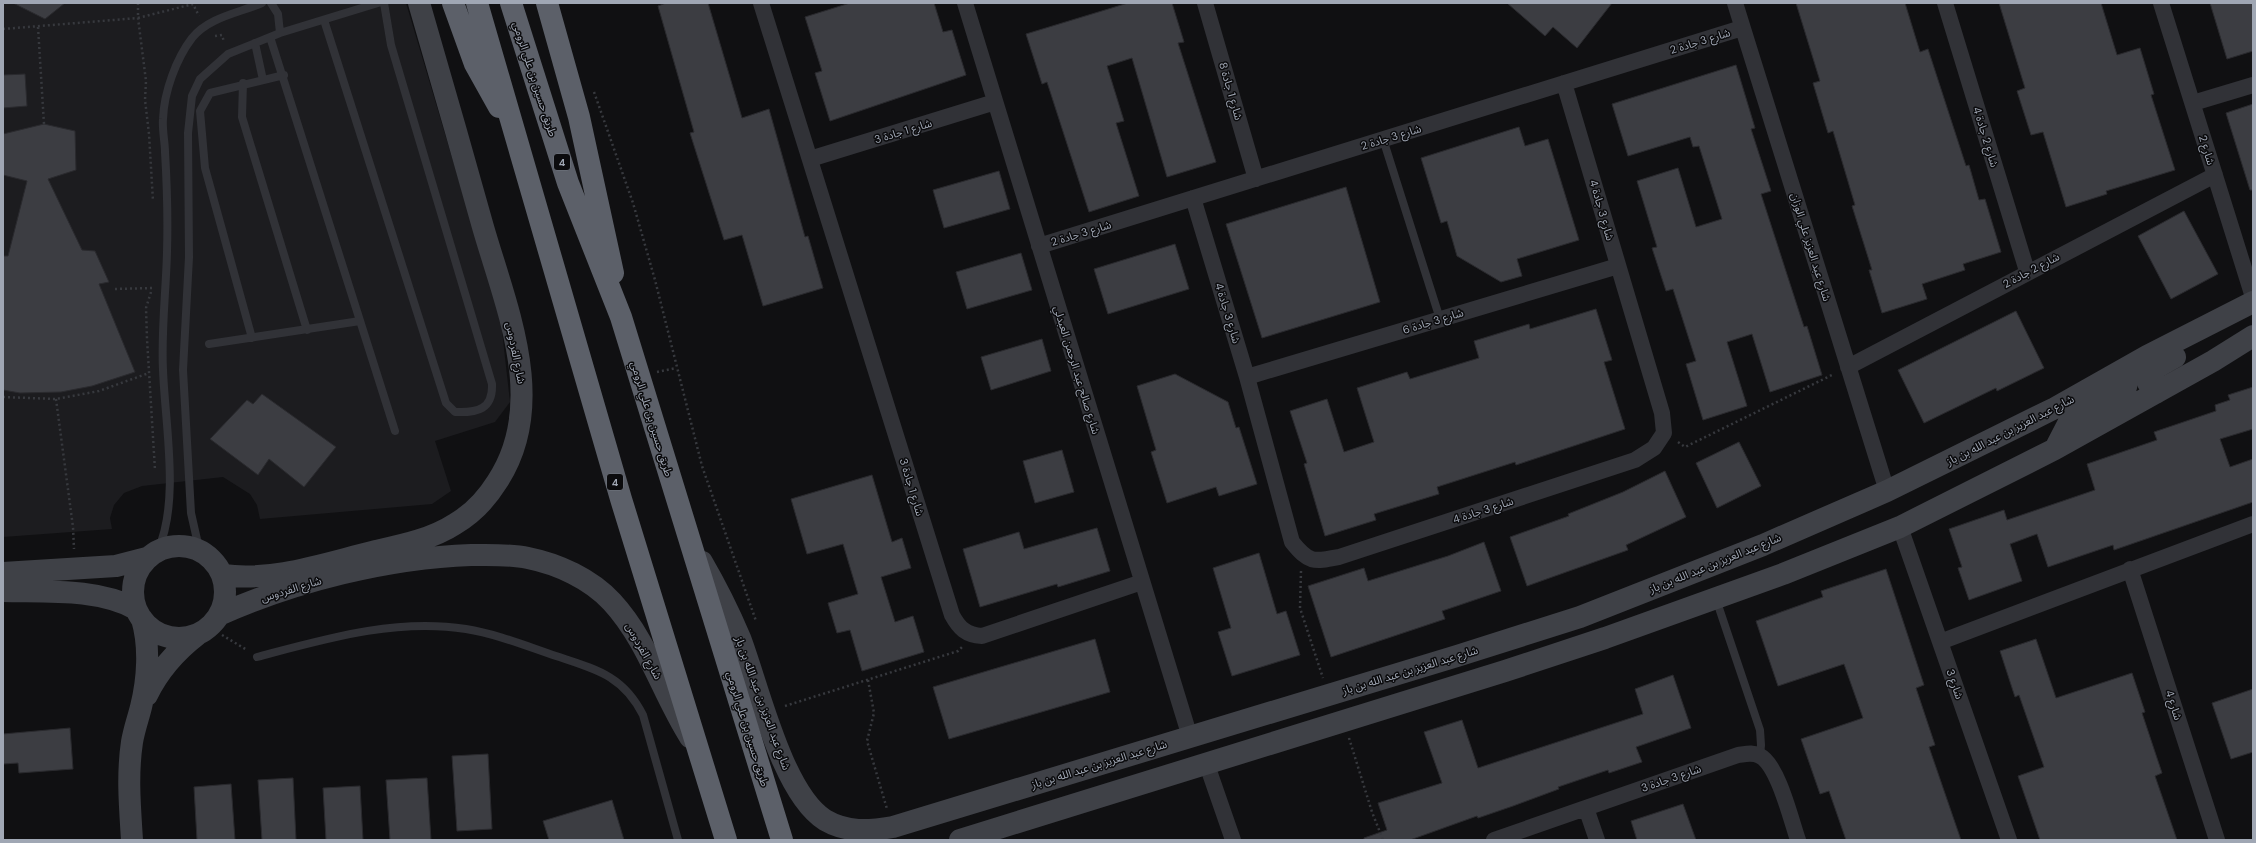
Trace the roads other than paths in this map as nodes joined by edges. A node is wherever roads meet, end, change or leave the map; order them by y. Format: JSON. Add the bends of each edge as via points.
{"nodes":[{"id":1,"x":262,"y":3,"type":"edge"},
{"id":2,"x":271,"y":3,"type":"edge"},
{"id":3,"x":378,"y":3,"type":"edge"},
{"id":4,"x":384,"y":3,"type":"edge"},
{"id":5,"x":420,"y":3,"type":"edge"},
{"id":6,"x":453,"y":3,"type":"edge"},
{"id":7,"x":477,"y":3,"type":"edge"},
{"id":8,"x":510,"y":3,"type":"edge"},
{"id":9,"x":547,"y":3,"type":"edge"},
{"id":10,"x":761,"y":3,"type":"edge"},
{"id":11,"x":965,"y":3,"type":"edge"},
{"id":12,"x":1205,"y":3,"type":"edge"},
{"id":13,"x":1734,"y":3,"type":"edge"},
{"id":14,"x":1945,"y":3,"type":"edge"},
{"id":15,"x":2161,"y":3,"type":"edge"},
{"id":16,"x":324,"y":20,"type":"junction"},
{"id":17,"x":1742,"y":28,"type":"junction"},
{"id":18,"x":280,"y":33,"type":"junction"},
{"id":19,"x":270,"y":38,"type":"junction"},
{"id":20,"x":255,"y":44,"type":"junction"},
{"id":21,"x":284,"y":75,"type":"junction"},
{"id":22,"x":262,"y":80,"type":"junction"},
{"id":23,"x":243,"y":83,"type":"junction"},
{"id":24,"x":1564,"y":83,"type":"junction"},
{"id":25,"x":2253,"y":85,"type":"edge"},
{"id":26,"x":995,"y":102,"type":"junction"},
{"id":27,"x":2192,"y":103,"type":"junction"},
{"id":28,"x":512,"y":122,"type":"junction"},
{"id":29,"x":1383,"y":139,"type":"junction"},
{"id":30,"x":810,"y":159,"type":"junction"},
{"id":31,"x":2215,"y":175,"type":"junction"},
{"id":32,"x":1256,"y":179,"type":"junction"},
{"id":33,"x":1193,"y":198,"type":"junction"},
{"id":34,"x":1039,"y":246,"type":"junction"},
{"id":35,"x":1618,"y":266,"type":"junction"},
{"id":36,"x":2027,"y":272,"type":"junction"},
{"id":37,"x":2253,"y":297,"type":"edge"},
{"id":38,"x":2253,"y":302,"type":"edge"},
{"id":39,"x":621,"y":317,"type":"junction"},
{"id":40,"x":1440,"y":319,"type":"junction"},
{"id":41,"x":2221,"y":319,"type":"junction"},
{"id":42,"x":360,"y":321,"type":"junction"},
{"id":43,"x":307,"y":330,"type":"junction"},
{"id":44,"x":2253,"y":336,"type":"edge"},
{"id":45,"x":252,"y":338,"type":"junction"},
{"id":46,"x":209,"y":344,"type":"dead end"},
{"id":47,"x":1848,"y":367,"type":"junction"},
{"id":48,"x":2121,"y":371,"type":"junction"},
{"id":49,"x":1247,"y":377,"type":"junction"},
{"id":50,"x":2156,"y":393,"type":"junction"},
{"id":51,"x":395,"y":431,"type":"dead end"},
{"id":52,"x":2055,"y":449,"type":"junction"},
{"id":53,"x":1887,"y":491,"type":"junction"},
{"id":54,"x":2253,"y":524,"type":"edge"},
{"id":55,"x":1900,"y":527,"type":"junction"},
{"id":56,"x":690,"y":541,"type":"junction"},
{"id":57,"x":152,"y":554,"type":"junction"},
{"id":58,"x":207,"y":554,"type":"junction"},
{"id":59,"x":2130,"y":569,"type":"junction"},
{"id":60,"x":8,"y":570,"type":"edge"},
{"id":61,"x":1694,"y":572,"type":"junction"},
{"id":62,"x":223,"y":576,"type":"junction"},
{"id":63,"x":1142,"y":582,"type":"junction"},
{"id":64,"x":3,"y":591,"type":"edge"},
{"id":65,"x":1716,"y":598,"type":"junction"},
{"id":66,"x":139,"y":614,"type":"junction"},
{"id":67,"x":1580,"y":617,"type":"junction"},
{"id":68,"x":209,"y":626,"type":"junction"},
{"id":69,"x":1605,"y":638,"type":"junction"},
{"id":70,"x":1940,"y":642,"type":"junction"},
{"id":71,"x":257,"y":656,"type":"road end"},
{"id":72,"x":1505,"y":671,"type":"junction"},
{"id":73,"x":142,"y":705,"type":"junction"},
{"id":74,"x":1190,"y":737,"type":"junction"},
{"id":75,"x":698,"y":750,"type":"junction"},
{"id":76,"x":1760,"y":755,"type":"junction"},
{"id":77,"x":1207,"y":765,"type":"junction"},
{"id":78,"x":1586,"y":808,"type":"junction"},
{"id":79,"x":132,"y":840,"type":"edge"},
{"id":80,"x":678,"y":840,"type":"edge"},
{"id":81,"x":726,"y":840,"type":"edge"},
{"id":82,"x":782,"y":840,"type":"edge"},
{"id":83,"x":960,"y":840,"type":"edge"},
{"id":84,"x":1233,"y":840,"type":"edge"},
{"id":85,"x":1494,"y":840,"type":"edge"},
{"id":86,"x":1597,"y":840,"type":"edge"},
{"id":87,"x":1798,"y":840,"type":"edge"},
{"id":88,"x":2009,"y":840,"type":"edge"},
{"id":89,"x":2217,"y":840,"type":"edge"}],
"edges":[{"from":1,"to":57,"type":"lane","via":[[204,26],[180,57],[169,84],[163,119],[167,252],[163,370],[168,500],[166,527]]},
{"from":2,"to":18,"type":"lane","via":[[278,14]]},
{"from":3,"to":16,"type":"lane"},
{"from":4,"to":16,"type":"lane","via":[[391,45],[492,384],[493,395],[483,409],[468,413],[456,412],[446,403]]},
{"from":5,"to":62,"type":"street","name":"شارع الفردوس","via":[[502,293],[522,374],[523,396],[517,440],[492,489],[469,514],[442,531],[399,546],[295,571],[254,578]]},
{"from":6,"to":28,"type":"highway","via":[[482,78],[497,104]]},
{"from":7,"to":28,"type":"highway","number":"4"},
{"from":8,"to":39,"type":"highway","name":"طريق حسين بن علي الرومي","number":"4","via":[[568,183]]},
{"from":9,"to":39,"type":"highway","via":[[591,166]]},
{"from":10,"to":30,"type":"street","name":"شارع 1 جادة 3"},
{"from":11,"to":26,"type":"street","name":"شارع صالح عبد الرحمن العبدلي"},
{"from":12,"to":32,"type":"street","name":"شارع 1 جادة 8"},
{"from":13,"to":17,"type":"street","name":"شارع عبد العزيز علي الوزان"},
{"from":14,"to":36,"type":"street","name":"شارع 2 جادة 4"},
{"from":15,"to":27,"type":"street","name":"شارع 2"},
{"from":16,"to":18,"type":"lane"},
{"from":17,"to":24,"type":"street","name":"شارع 3 جادة 2"},
{"from":17,"to":47,"type":"street","name":"شارع عبد العزيز علي الوزان"},
{"from":18,"to":19,"type":"lane"},
{"from":19,"to":20,"type":"lane"},
{"from":19,"to":21,"type":"lane"},
{"from":20,"to":22,"type":"lane"},
{"from":20,"to":58,"type":"lane","via":[[228,54],[200,79],[192,96],[188,133],[189,257],[184,377],[191,513],[198,544]]},
{"from":21,"to":22,"type":"lane"},
{"from":21,"to":42,"type":"lane"},
{"from":22,"to":23,"type":"lane"},
{"from":23,"to":43,"type":"lane","via":[[242,117]]},
{"from":23,"to":45,"type":"lane","via":[[210,93],[200,111],[206,168]]},
{"from":24,"to":29,"type":"street","name":"شارع 3 جادة 2"},
{"from":24,"to":35,"type":"street","name":"شارع 3 جادة 4"},
{"from":25,"to":27,"type":"street"},
{"from":26,"to":30,"type":"street","name":"شارع 1 جادة 3"},
{"from":26,"to":34,"type":"street","name":"شارع صالح عبد الرحمن العبدلي"},
{"from":27,"to":31,"type":"street","name":"شارع 2"},
{"from":28,"to":75,"type":"highway","number":"4","via":[[618,492]]},
{"from":29,"to":32,"type":"street","name":"شارع 3 جادة 2"},
{"from":29,"to":40,"type":"lane"},
{"from":30,"to":63,"type":"street","name":"شارع 1 جادة 3","via":[[952,614],[959,628],[973,636],[982,636]]},
{"from":31,"to":36,"type":"street","name":"شارع 2 جادة 2"},
{"from":31,"to":37,"type":"street","name":"شارع 2"},
{"from":32,"to":33,"type":"street","name":"شارع 3 جادة 2"},
{"from":33,"to":34,"type":"street","name":"شارع 3 جادة 2"},
{"from":33,"to":49,"type":"street","name":"شارع 3 جادة 4"},
{"from":34,"to":63,"type":"street","name":"شارع صالح عبد الرحمن العبدلي"},
{"from":35,"to":40,"type":"street","name":"شارع 3 جادة 6"},
{"from":35,"to":49,"type":"street","name":"شارع 3 جادة 4","via":[[1662,413],[1664,433],[1654,448],[1635,460],[1339,557],[1321,560],[1304,557],[1292,542]]},
{"from":36,"to":47,"type":"street","name":"شارع 2 جادة 2"},
{"from":38,"to":41,"type":"street","name":"شارع عبد العزيز بن عبد الله بن باز"},
{"from":39,"to":56,"type":"highway","name":"طريق حسين بن علي الرومي","number":"4"},
{"from":40,"to":49,"type":"street","name":"شارع 3 جادة 6"},
{"from":41,"to":48,"type":"street","name":"شارع عبد العزيز بن عبد الله بن باز"},
{"from":41,"to":50,"type":"street","via":[[2208,339],[2152,370],[2147,376],[2148,383]]},
{"from":42,"to":43,"type":"lane"},
{"from":42,"to":51,"type":"lane"},
{"from":43,"to":45,"type":"lane"},
{"from":44,"to":50,"type":"street"},
{"from":45,"to":46,"type":"lane"},
{"from":47,"to":53,"type":"street","name":"شارع عبد العزيز علي الوزان"},
{"from":48,"to":52,"type":"street","via":[[2126,376],[2125,391],[2070,420]]},
{"from":48,"to":53,"type":"street","name":"شارع عبد العزيز بن عبد الله بن باز","via":[[2055,408]]},
{"from":50,"to":52,"type":"street"},
{"from":52,"to":55,"type":"street"},
{"from":53,"to":61,"type":"street","name":"شارع عبد العزيز بن عبد الله بن باز"},
{"from":54,"to":59,"type":"street"},
{"from":55,"to":65,"type":"street"},
{"from":55,"to":70,"type":"street","name":"شارع 3"},
{"from":56,"to":74,"type":"street","name":"شارع عبد العزيز بن عبد الله بن باز","via":[[739,636],[792,778],[805,800],[825,819],[841,827],[858,831],[892,827]]},
{"from":56,"to":82,"type":"highway","name":"طريق حسين بن علي الرومي","number":"4"},
{"from":57,"to":58,"type":"street","via":[[172,546],[187,546]]},
{"from":57,"to":60,"type":"street","via":[[116,566],[73,570]]},
{"from":57,"to":66,"type":"street","via":[[139,569],[134,582],[133,596]]},
{"from":58,"to":62,"type":"street"},
{"from":59,"to":70,"type":"street"},
{"from":59,"to":89,"type":"street","name":"شارع 4"},
{"from":61,"to":67,"type":"street","name":"شارع عبد العزيز بن عبد الله بن باز"},
{"from":61,"to":69,"type":"street","via":[[1680,587],[1611,618],[1603,624]]},
{"from":62,"to":68,"type":"street","via":[[225,599]]},
{"from":63,"to":74,"type":"street","name":"شارع صالح عبد الرحمن العبدلي"},
{"from":64,"to":66,"type":"street","via":[[66,593],[109,598],[124,602]]},
{"from":65,"to":69,"type":"street"},
{"from":65,"to":76,"type":"lane","via":[[1760,730]]},
{"from":66,"to":68,"type":"street","via":[[153,630],[167,637],[182,638]]},
{"from":66,"to":73,"type":"street","via":[[147,640]]},
{"from":67,"to":72,"type":"street","via":[[1584,627],[1583,635],[1577,640],[1516,659]]},
{"from":67,"to":74,"type":"street","name":"شارع عبد العزيز بن عبد الله بن باز"},
{"from":68,"to":73,"type":"street","via":[[165,665],[155,678]]},
{"from":68,"to":75,"type":"street","name":"شارع الفردوس","via":[[290,588],[398,563],[453,556],[508,555],[546,562],[597,588],[625,618],[648,655],[676,713]]},
{"from":69,"to":72,"type":"street"},
{"from":70,"to":88,"type":"street","name":"شارع 3"},
{"from":71,"to":80,"type":"lane","via":[[365,631],[442,626],[490,634],[603,673],[623,686],[638,704]]},
{"from":72,"to":77,"type":"street"},
{"from":73,"to":79,"type":"street","via":[[132,742],[129,769]]},
{"from":75,"to":81,"type":"highway","number":"4"},
{"from":76,"to":78,"type":"street","name":"شارع 3 جادة 3","via":[[1738,754]]},
{"from":76,"to":87,"type":"street","via":[[1774,772]]},
{"from":77,"to":83,"type":"street"},
{"from":77,"to":84,"type":"street"},
{"from":78,"to":85,"type":"street","name":"شارع 3 جادة 3"},
{"from":78,"to":86,"type":"street"}]}
